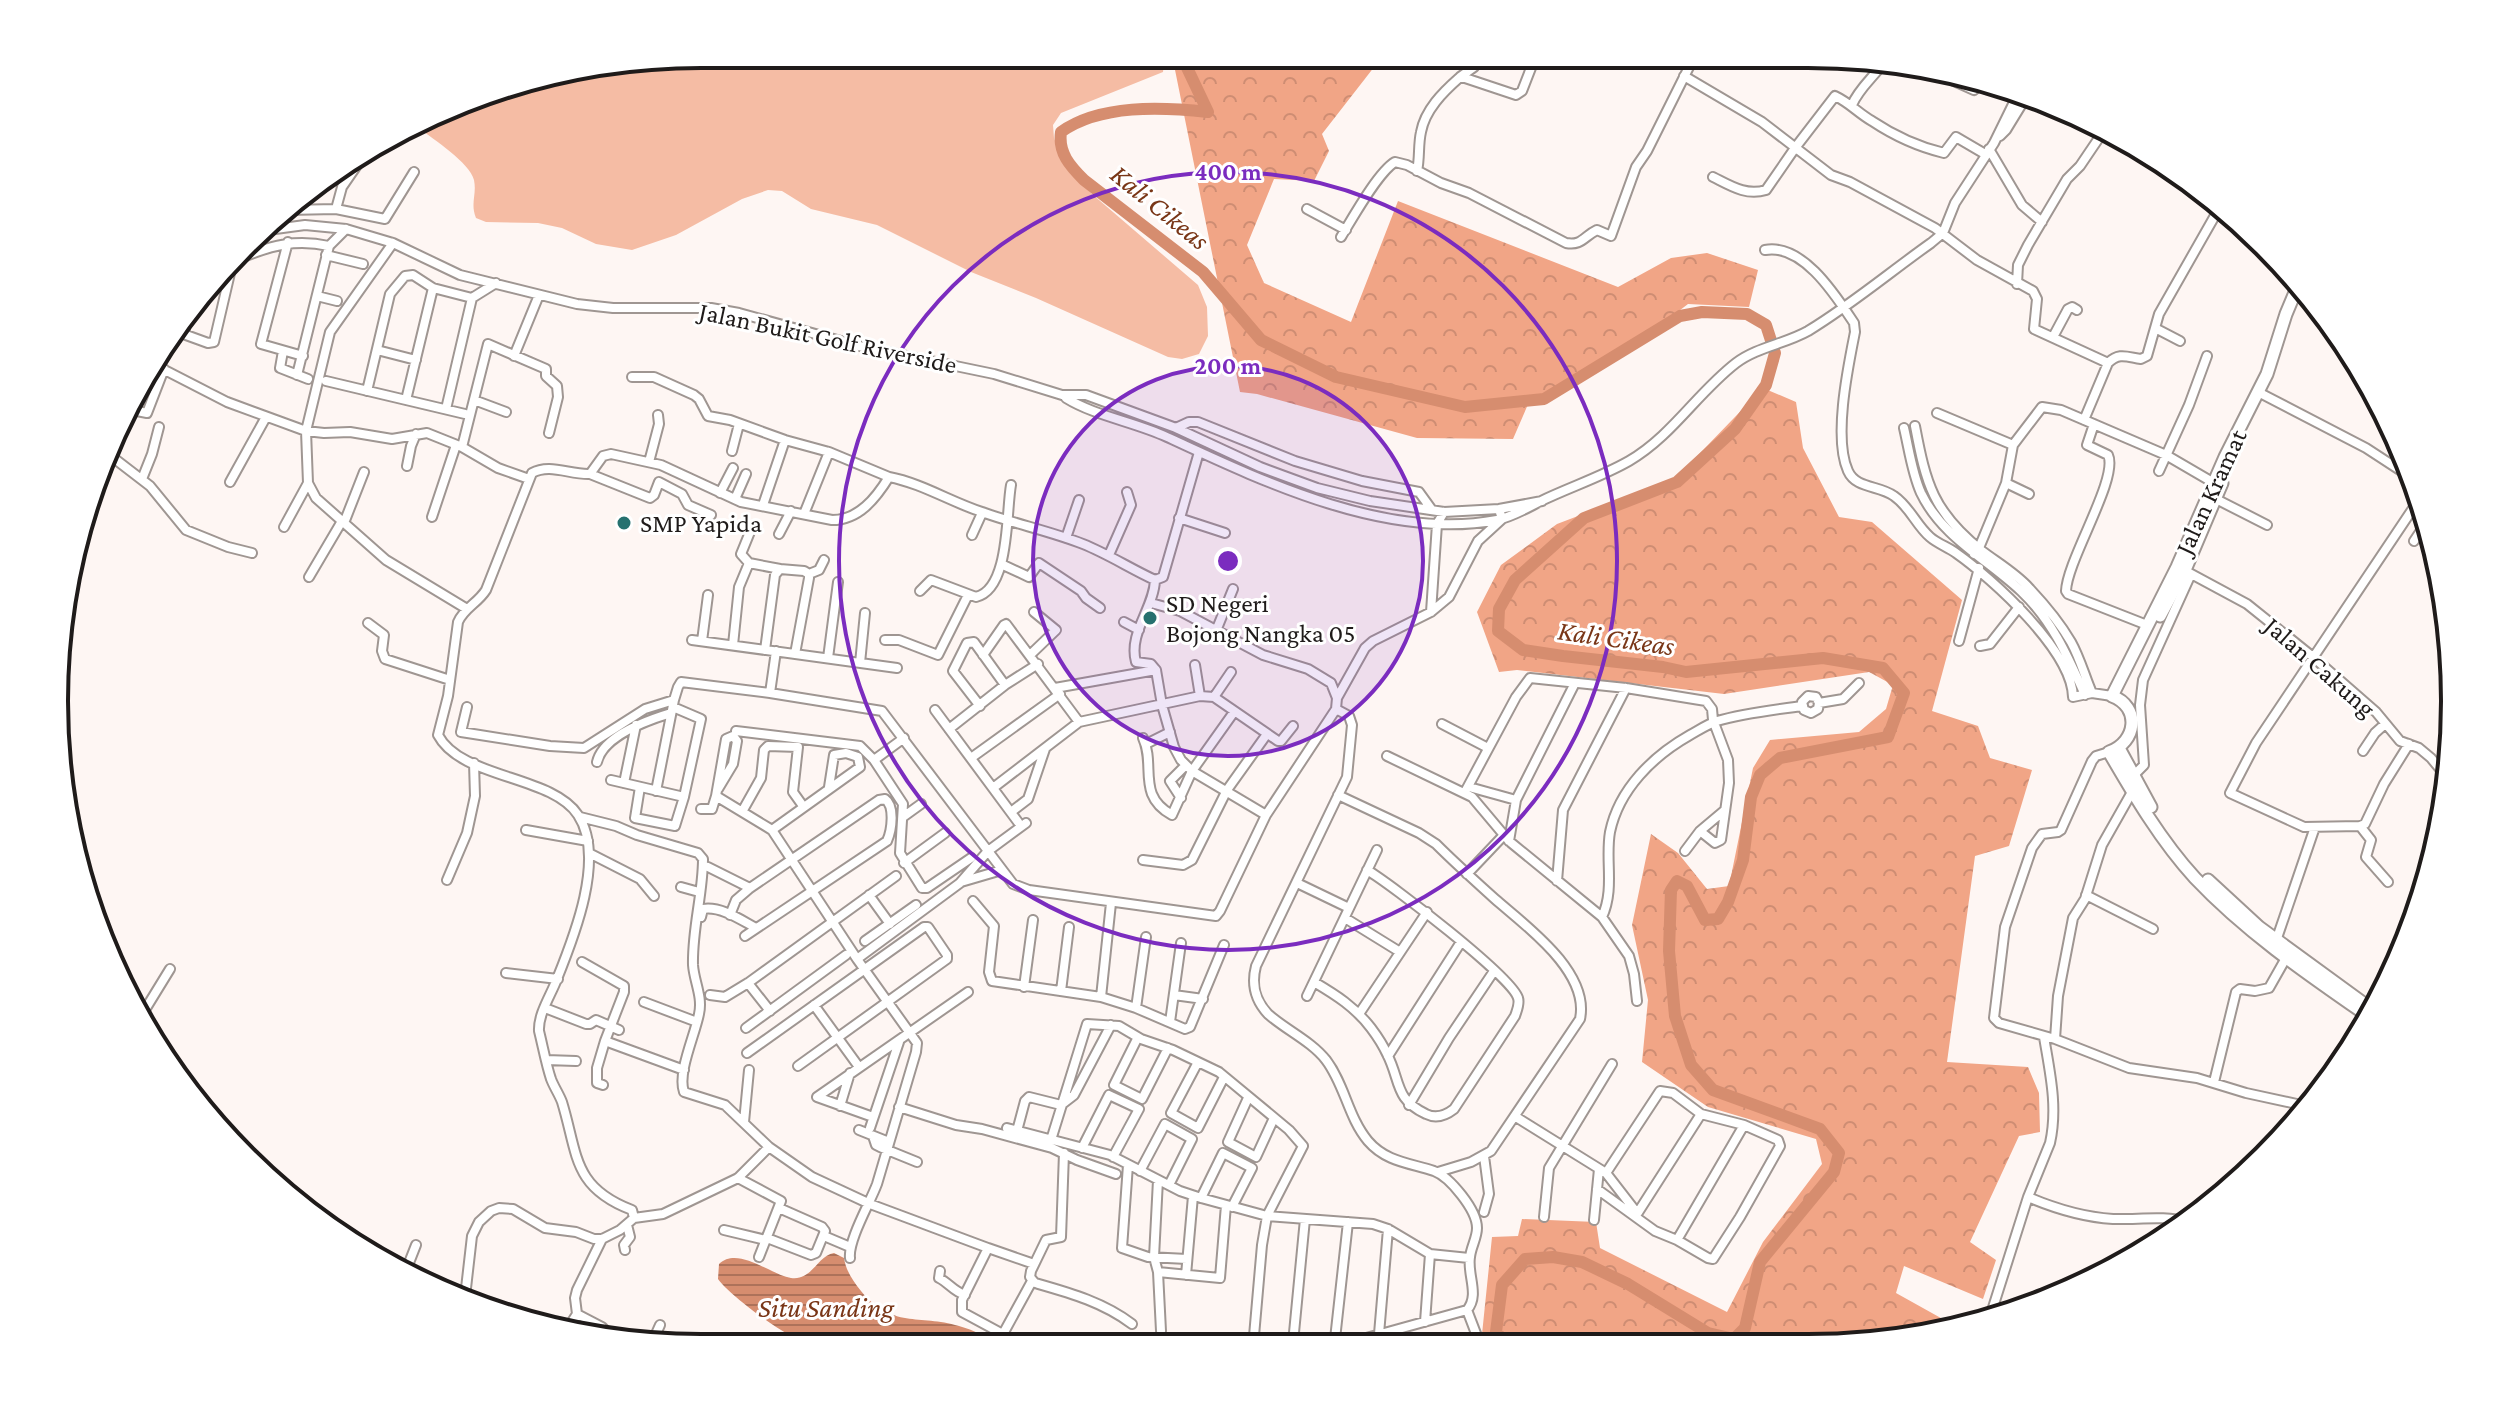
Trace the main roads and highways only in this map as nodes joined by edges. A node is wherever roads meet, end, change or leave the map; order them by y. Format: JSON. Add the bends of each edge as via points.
{"nodes":[{"id":1,"x":2294,"y":296,"type":"edge"},
{"id":2,"x":2299,"y":303,"type":"edge"},
{"id":3,"x":2261,"y":393,"type":"junction"},
{"id":4,"x":2184,"y":570,"type":"junction"},
{"id":5,"x":2116,"y":697,"type":"junction"},
{"id":6,"x":2114,"y":750,"type":"junction"},
{"id":7,"x":2256,"y":930,"type":"junction"},
{"id":8,"x":2364,"y":1004,"type":"edge"},
{"id":9,"x":2360,"y":1010,"type":"edge"}],
"edges":[{"from":1,"to":3,"type":"main road","name":"Jalan Kramat"},
{"from":2,"to":3,"type":"main road","name":"Jalan Kramat","via":[[2274,374]]},
{"from":3,"to":4,"type":"main road","name":"Jalan Kramat"},
{"from":3,"to":4,"type":"main road","name":"Jalan Kramat","via":[[2214,483]]},
{"from":4,"to":5,"type":"main road","name":"Jalan Kramat"},
{"from":4,"to":5,"type":"main road","name":"Jalan Kramat","via":[[2147,625]]},
{"from":5,"to":6,"type":"main road","via":[[2130,713],[2132,726],[2128,740]]},
{"from":6,"to":7,"type":"main road","via":[[2197,870]]},
{"from":6,"to":7,"type":"main road","via":[[2132,792],[2173,851],[2193,876]]},
{"from":7,"to":8,"type":"main road"},
{"from":7,"to":9,"type":"main road"}]}
